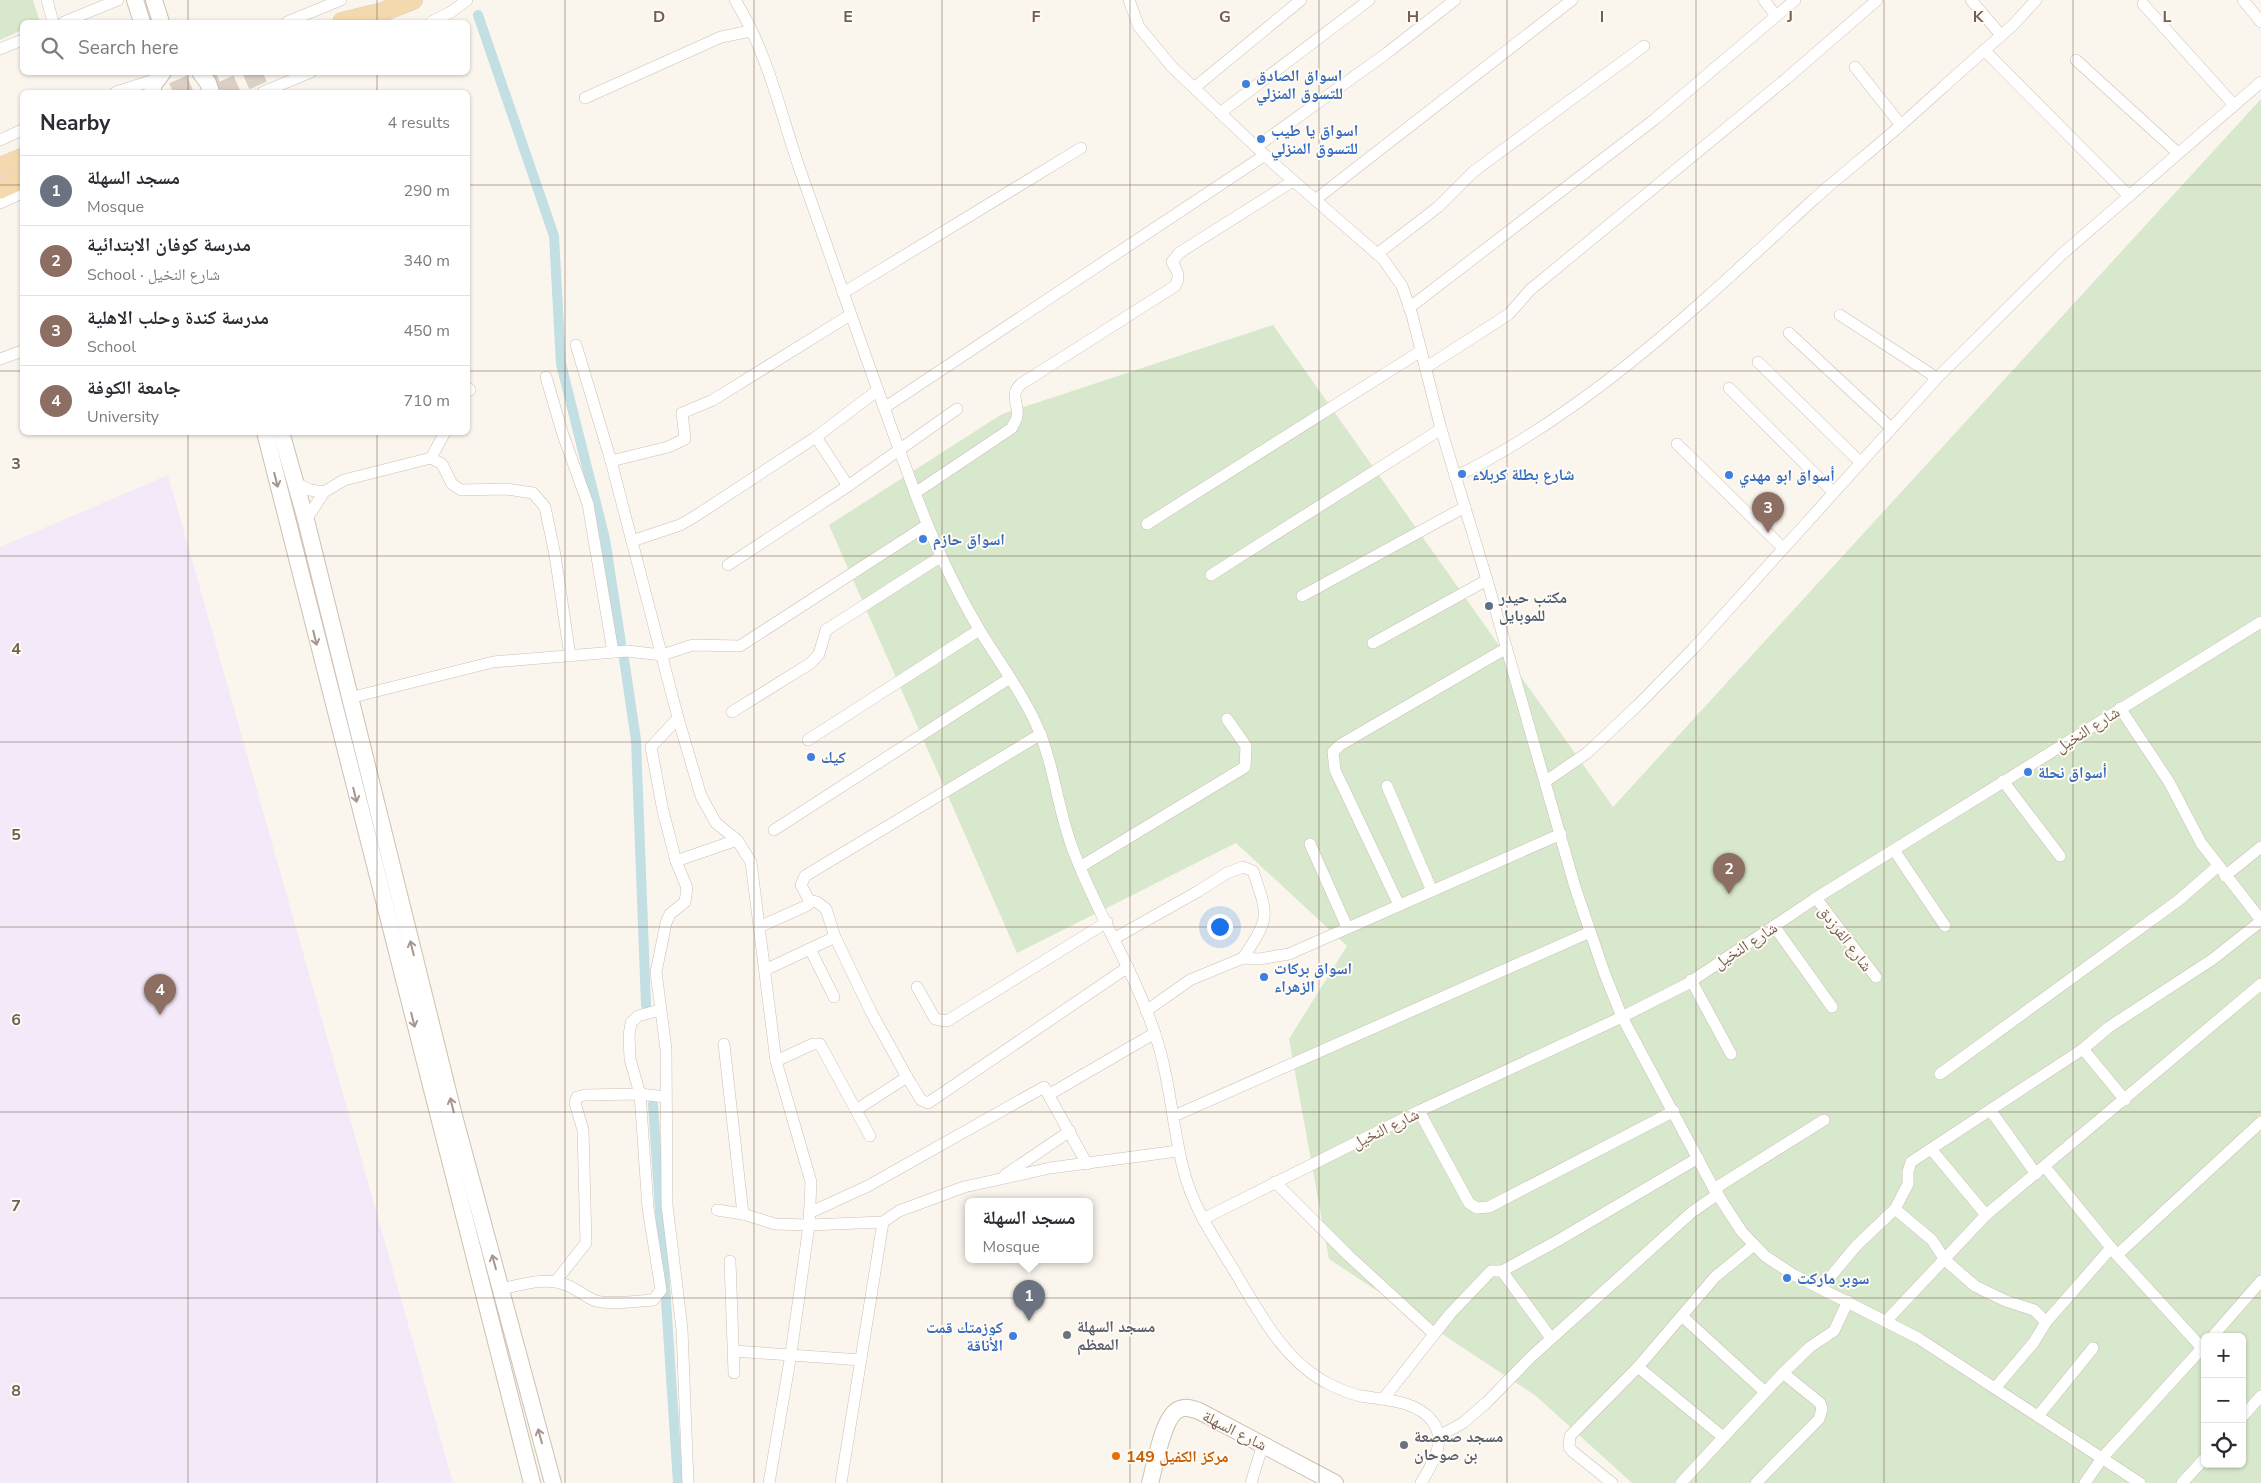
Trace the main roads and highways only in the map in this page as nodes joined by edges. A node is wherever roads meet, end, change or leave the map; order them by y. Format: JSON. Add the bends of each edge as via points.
{"nodes":[{"id":1,"x":135,"y":0,"type":"edge"},
{"id":2,"x":154,"y":0,"type":"edge"},
{"id":3,"x":413,"y":0,"type":"edge"},
{"id":4,"x":374,"y":18,"type":"edge"},
{"id":5,"x":141,"y":20,"type":"edge"},
{"id":6,"x":160,"y":20,"type":"edge"},
{"id":7,"x":358,"y":20,"type":"edge"},
{"id":8,"x":202,"y":75,"type":"edge"},
{"id":9,"x":210,"y":90,"type":"edge"},
{"id":10,"x":20,"y":159,"type":"edge"},
{"id":11,"x":0,"y":167,"type":"edge"},
{"id":12,"x":20,"y":180,"type":"edge"},
{"id":13,"x":0,"y":189,"type":"edge"},
{"id":14,"x":266,"y":435,"type":"edge"},
{"id":15,"x":283,"y":435,"type":"edge"},
{"id":16,"x":532,"y":1483,"type":"edge"},
{"id":17,"x":553,"y":1483,"type":"edge"},
{"id":18,"x":1150,"y":1483,"type":"edge"},
{"id":19,"x":1335,"y":1483,"type":"edge"}],
"edges":[{"from":1,"to":5,"type":"main road"},
{"from":2,"to":6,"type":"main road"},
{"from":3,"to":4,"type":"main road"},
{"from":4,"to":7,"type":"main road"},
{"from":8,"to":9,"type":"main road"},
{"from":10,"to":11,"type":"main road"},
{"from":12,"to":13,"type":"main road"},
{"from":14,"to":16,"type":"main road","one_way":true},
{"from":17,"to":15,"type":"main road","one_way":true,"via":[[454,1116]]},
{"from":18,"to":19,"type":"main road","name":"شارع السهلة","via":[[1167,1423],[1181,1408],[1200,1410]]}]}
